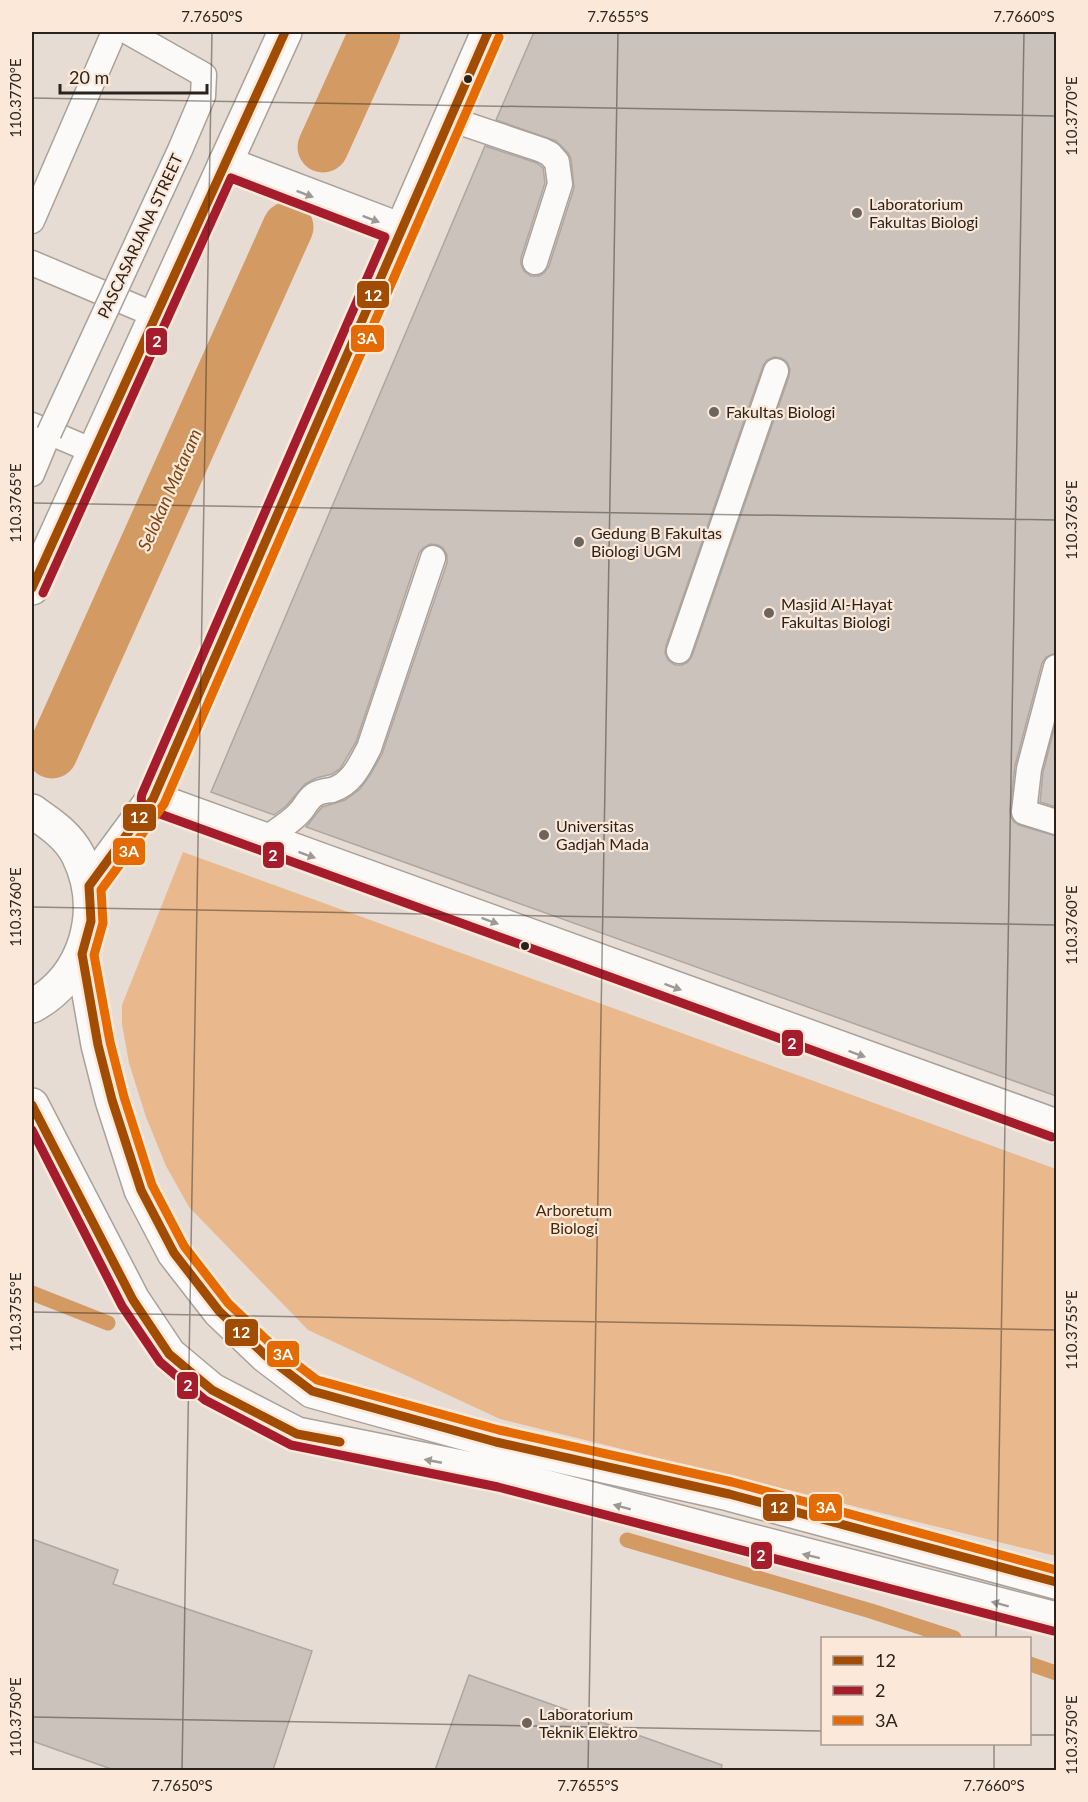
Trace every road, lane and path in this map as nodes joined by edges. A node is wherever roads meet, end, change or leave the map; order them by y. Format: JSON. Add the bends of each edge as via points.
{"nodes":[{"id":1,"x":114,"y":32,"type":"edge"},
{"id":2,"x":129,"y":32,"type":"edge"},
{"id":3,"x":285,"y":32,"type":"edge"},
{"id":4,"x":488,"y":32,"type":"edge"},
{"id":5,"x":450,"y":119,"type":"junction"},
{"id":6,"x":225,"y":163,"type":"junction"},
{"id":7,"x":32,"y":221,"type":"edge"},
{"id":8,"x":401,"y":230,"type":"junction"},
{"id":9,"x":32,"y":262,"type":"edge"},
{"id":10,"x":535,"y":262,"type":"dead end"},
{"id":11,"x":155,"y":315,"type":"junction"},
{"id":12,"x":776,"y":371,"type":"dead end"},
{"id":13,"x":40,"y":429,"type":"edge"},
{"id":14,"x":93,"y":451,"type":"junction"},
{"id":15,"x":32,"y":474,"type":"edge"},
{"id":16,"x":433,"y":558,"type":"dead end"},
{"id":17,"x":32,"y":588,"type":"edge"},
{"id":18,"x":679,"y":651,"type":"dead end"},
{"id":19,"x":1056,"y":667,"type":"edge"},
{"id":20,"x":153,"y":799,"type":"junction"},
{"id":21,"x":44,"y":819,"type":"edge"},
{"id":22,"x":1056,"y":822,"type":"edge"},
{"id":23,"x":265,"y":839,"type":"junction"},
{"id":24,"x":89,"y":886,"type":"junction"},
{"id":25,"x":82,"y":954,"type":"junction"},
{"id":26,"x":32,"y":1006,"type":"edge"},
{"id":27,"x":32,"y":1105,"type":"edge"},
{"id":28,"x":1056,"y":1126,"type":"edge"},
{"id":29,"x":312,"y":1391,"type":"junction"},
{"id":30,"x":297,"y":1434,"type":"junction"},
{"id":31,"x":1056,"y":1582,"type":"edge"},
{"id":32,"x":1056,"y":1619,"type":"edge"}],
"edges":[{"from":1,"to":7,"type":"lane"},
{"from":2,"to":13,"type":"lane","name":"PASCASARJANA STREET","bridge":true,"via":[[204,75],[203,96],[180,150]]},
{"from":3,"to":6,"type":"street"},
{"from":4,"to":5,"type":"street"},
{"from":5,"to":8,"type":"street"},
{"from":5,"to":10,"type":"lane","via":[[542,150],[557,162],[561,184]]},
{"from":6,"to":8,"type":"street","one_way":true},
{"from":6,"to":11,"type":"street"},
{"from":8,"to":20,"type":"street"},
{"from":9,"to":11,"type":"lane"},
{"from":11,"to":14,"type":"street"},
{"from":12,"to":18,"type":"lane"},
{"from":13,"to":14,"type":"lane"},
{"from":13,"to":15,"type":"lane","name":"PASCASARJANA STREET"},
{"from":14,"to":17,"type":"street"},
{"from":16,"to":23,"type":"lane","via":[[359,768],[343,785],[313,796],[299,813]]},
{"from":19,"to":22,"type":"lane","via":[[1029,769],[1024,812]]},
{"from":20,"to":23,"type":"street"},
{"from":20,"to":24,"type":"street"},
{"from":21,"to":24,"type":"street","via":[[77,854]]},
{"from":23,"to":28,"type":"street","one_way":true},
{"from":24,"to":25,"type":"street","via":[[91,921]]},
{"from":25,"to":26,"type":"street","via":[[66,979]]},
{"from":25,"to":29,"type":"street","via":[[112,1100],[141,1190],[174,1253],[219,1311],[266,1356]]},
{"from":27,"to":30,"type":"street","via":[[133,1300],[169,1354],[212,1390]]},
{"from":29,"to":30,"type":"street"},
{"from":29,"to":31,"type":"street","via":[[496,1442],[729,1494]]},
{"from":32,"to":30,"type":"street","one_way":true,"via":[[501,1475]]}]}
